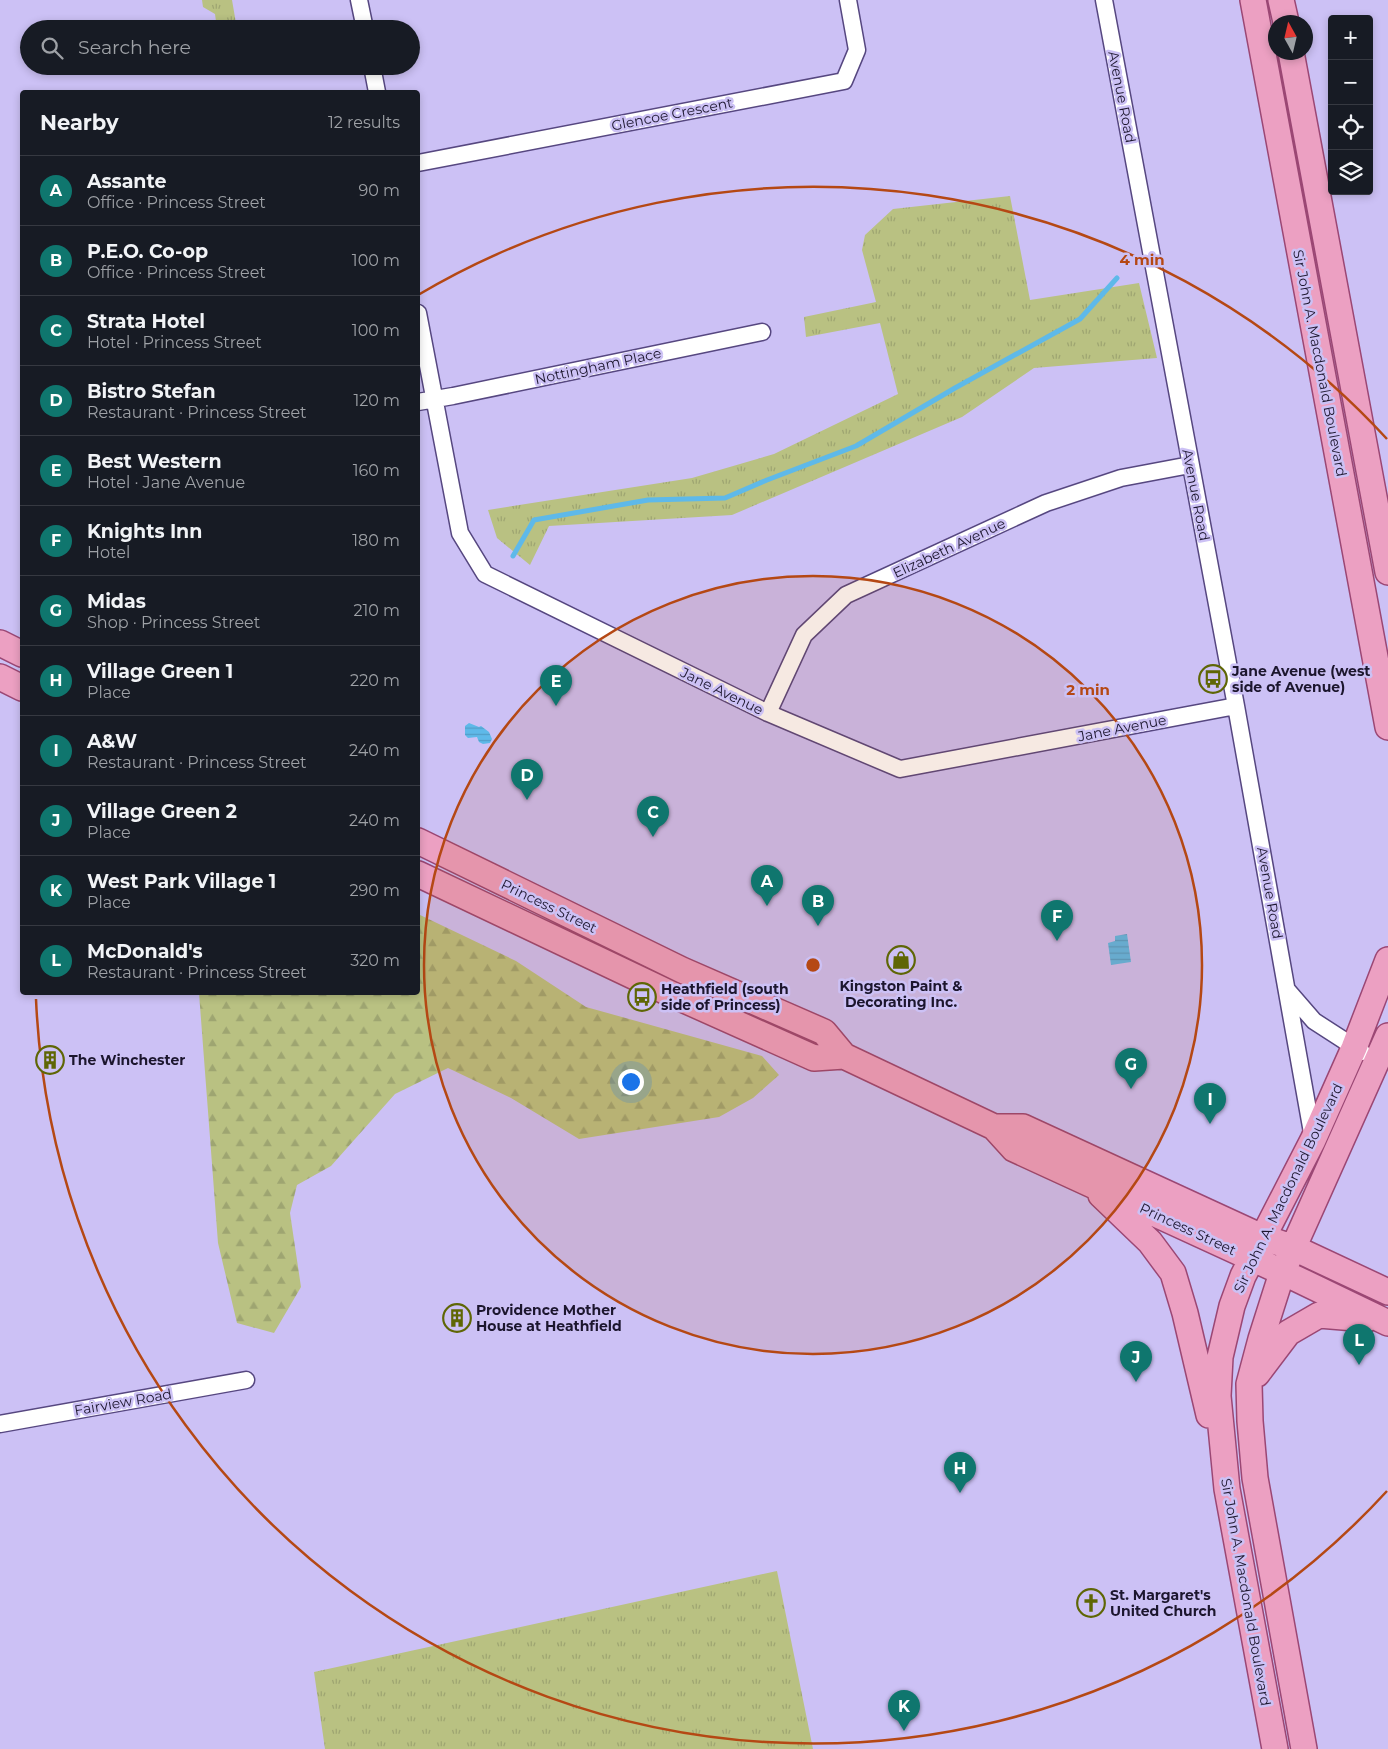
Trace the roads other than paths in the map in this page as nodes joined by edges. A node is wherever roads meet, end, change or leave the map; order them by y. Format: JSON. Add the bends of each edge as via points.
{"nodes":[{"id":1,"x":359,"y":0,"type":"edge"},
{"id":2,"x":848,"y":0,"type":"edge"},
{"id":3,"x":1104,"y":0,"type":"edge"},
{"id":4,"x":1253,"y":0,"type":"edge"},
{"id":5,"x":1281,"y":0,"type":"edge"},
{"id":6,"x":1284,"y":15,"type":"edge"},
{"id":7,"x":363,"y":20,"type":"edge"},
{"id":8,"x":1292,"y":60,"type":"edge"},
{"id":9,"x":374,"y":75,"type":"edge"},
{"id":10,"x":377,"y":90,"type":"edge"},
{"id":11,"x":420,"y":163,"type":"edge"},
{"id":12,"x":762,"y":332,"type":"dead end"},
{"id":13,"x":420,"y":338,"type":"edge"},
{"id":14,"x":425,"y":401,"type":"edge"},
{"id":15,"x":1190,"y":465,"type":"junction"},
{"id":16,"x":1388,"y":572,"type":"edge"},
{"id":17,"x":0,"y":643,"type":"edge"},
{"id":18,"x":20,"y":653,"type":"edge"},
{"id":19,"x":0,"y":677,"type":"edge"},
{"id":20,"x":20,"y":687,"type":"edge"},
{"id":21,"x":1236,"y":706,"type":"junction"},
{"id":22,"x":768,"y":713,"type":"junction"},
{"id":23,"x":1388,"y":727,"type":"edge"},
{"id":24,"x":420,"y":842,"type":"edge"},
{"id":25,"x":420,"y":875,"type":"edge"},
{"id":26,"x":1388,"y":960,"type":"edge"},
{"id":27,"x":682,"y":970,"type":"junction"},
{"id":28,"x":1288,"y":991,"type":"junction"},
{"id":29,"x":671,"y":994,"type":"junction"},
{"id":30,"x":1388,"y":1036,"type":"edge"},
{"id":31,"x":1354,"y":1048,"type":"junction"},
{"id":32,"x":844,"y":1056,"type":"junction"},
{"id":33,"x":1377,"y":1060,"type":"junction"},
{"id":34,"x":994,"y":1127,"type":"junction"},
{"id":35,"x":1313,"y":1140,"type":"junction"},
{"id":36,"x":1087,"y":1182,"type":"junction"},
{"id":37,"x":1262,"y":1237,"type":"junction"},
{"id":38,"x":1294,"y":1248,"type":"junction"},
{"id":39,"x":1252,"y":1259,"type":"junction"},
{"id":40,"x":1282,"y":1273,"type":"junction"},
{"id":41,"x":1388,"y":1292,"type":"edge"},
{"id":42,"x":1385,"y":1322,"type":"edge"},
{"id":43,"x":246,"y":1380,"type":"dead end"},
{"id":44,"x":1250,"y":1384,"type":"junction"},
{"id":45,"x":0,"y":1424,"type":"edge"},
{"id":46,"x":1227,"y":1489,"type":"junction"},
{"id":47,"x":1275,"y":1749,"type":"edge"},
{"id":48,"x":1304,"y":1749,"type":"edge"}],
"edges":[{"from":1,"to":7,"type":"street"},
{"from":2,"to":11,"type":"street","name":"Glencoe Crescent","via":[[857,50],[844,81]]},
{"from":3,"to":15,"type":"street","name":"Avenue Road"},
{"from":4,"to":23,"type":"main road","name":"Sir John A. Macdonald Boulevard"},
{"from":5,"to":6,"type":"main road"},
{"from":8,"to":16,"type":"main road","name":"Sir John A. Macdonald Boulevard"},
{"from":9,"to":10,"type":"street"},
{"from":12,"to":14,"type":"street","name":"Nottingham Place"},
{"from":13,"to":14,"type":"street","name":"Jane Avenue"},
{"from":14,"to":22,"type":"street","name":"Jane Avenue","via":[[460,533],[485,574]]},
{"from":15,"to":21,"type":"street","name":"Avenue Road"},
{"from":15,"to":22,"type":"street","name":"Elizabeth Avenue","via":[[1121,478],[1046,503],[846,595],[804,635]]},
{"from":17,"to":18,"type":"main road"},
{"from":19,"to":20,"type":"main road"},
{"from":21,"to":22,"type":"street","name":"Jane Avenue","via":[[900,769]]},
{"from":21,"to":28,"type":"street","name":"Avenue Road"},
{"from":24,"to":27,"type":"main road","name":"Princess Street"},
{"from":25,"to":29,"type":"main road","name":"Princess Street"},
{"from":26,"to":31,"type":"main road","name":"Sir John A. Macdonald Boulevard"},
{"from":27,"to":29,"type":"main road"},
{"from":27,"to":32,"type":"main road","name":"Princess Street","via":[[824,1032]]},
{"from":28,"to":31,"type":"street","via":[[1314,1021]]},
{"from":28,"to":35,"type":"street","name":"Avenue Road"},
{"from":29,"to":32,"type":"main road","name":"Princess Street","via":[[814,1058]]},
{"from":30,"to":33,"type":"main road","name":"Sir John A. Macdonald Boulevard"},
{"from":31,"to":33,"type":"street"},
{"from":31,"to":35,"type":"main road","name":"Sir John A. Macdonald Boulevard"},
{"from":32,"to":34,"type":"main road","name":"Princess Street"},
{"from":33,"to":38,"type":"main road","name":"Sir John A. Macdonald Boulevard"},
{"from":34,"to":36,"type":"main road","name":"Princess Street","via":[[1014,1149]]},
{"from":34,"to":37,"type":"main road","name":"Princess Street","via":[[1023,1127]]},
{"from":35,"to":37,"type":"main road","name":"Sir John A. Macdonald Boulevard"},
{"from":36,"to":39,"type":"main road","name":"Princess Street"},
{"from":36,"to":46,"type":"main road","via":[[1150,1242],[1174,1273]]},
{"from":37,"to":38,"type":"main road","name":"Princess Street"},
{"from":37,"to":39,"type":"main road","name":"Sir John A. Macdonald Boulevard"},
{"from":38,"to":40,"type":"main road","name":"Sir John A. Macdonald Boulevard"},
{"from":38,"to":41,"type":"main road","name":"Princess Street"},
{"from":39,"to":40,"type":"main road","name":"Princess Street"},
{"from":39,"to":46,"type":"main road","name":"Sir John A. Macdonald Boulevard","via":[[1232,1306],[1220,1357],[1218,1396]]},
{"from":40,"to":42,"type":"main road","name":"Princess Street"},
{"from":40,"to":44,"type":"main road","name":"Sir John A. Macdonald Boulevard"},
{"from":42,"to":44,"type":"main road","via":[[1319,1315],[1288,1333]]},
{"from":43,"to":45,"type":"street","name":"Fairview Road"},
{"from":44,"to":48,"type":"main road","name":"Sir John A. Macdonald Boulevard","via":[[1255,1478]]},
{"from":46,"to":47,"type":"main road","name":"Sir John A. Macdonald Boulevard"}]}
